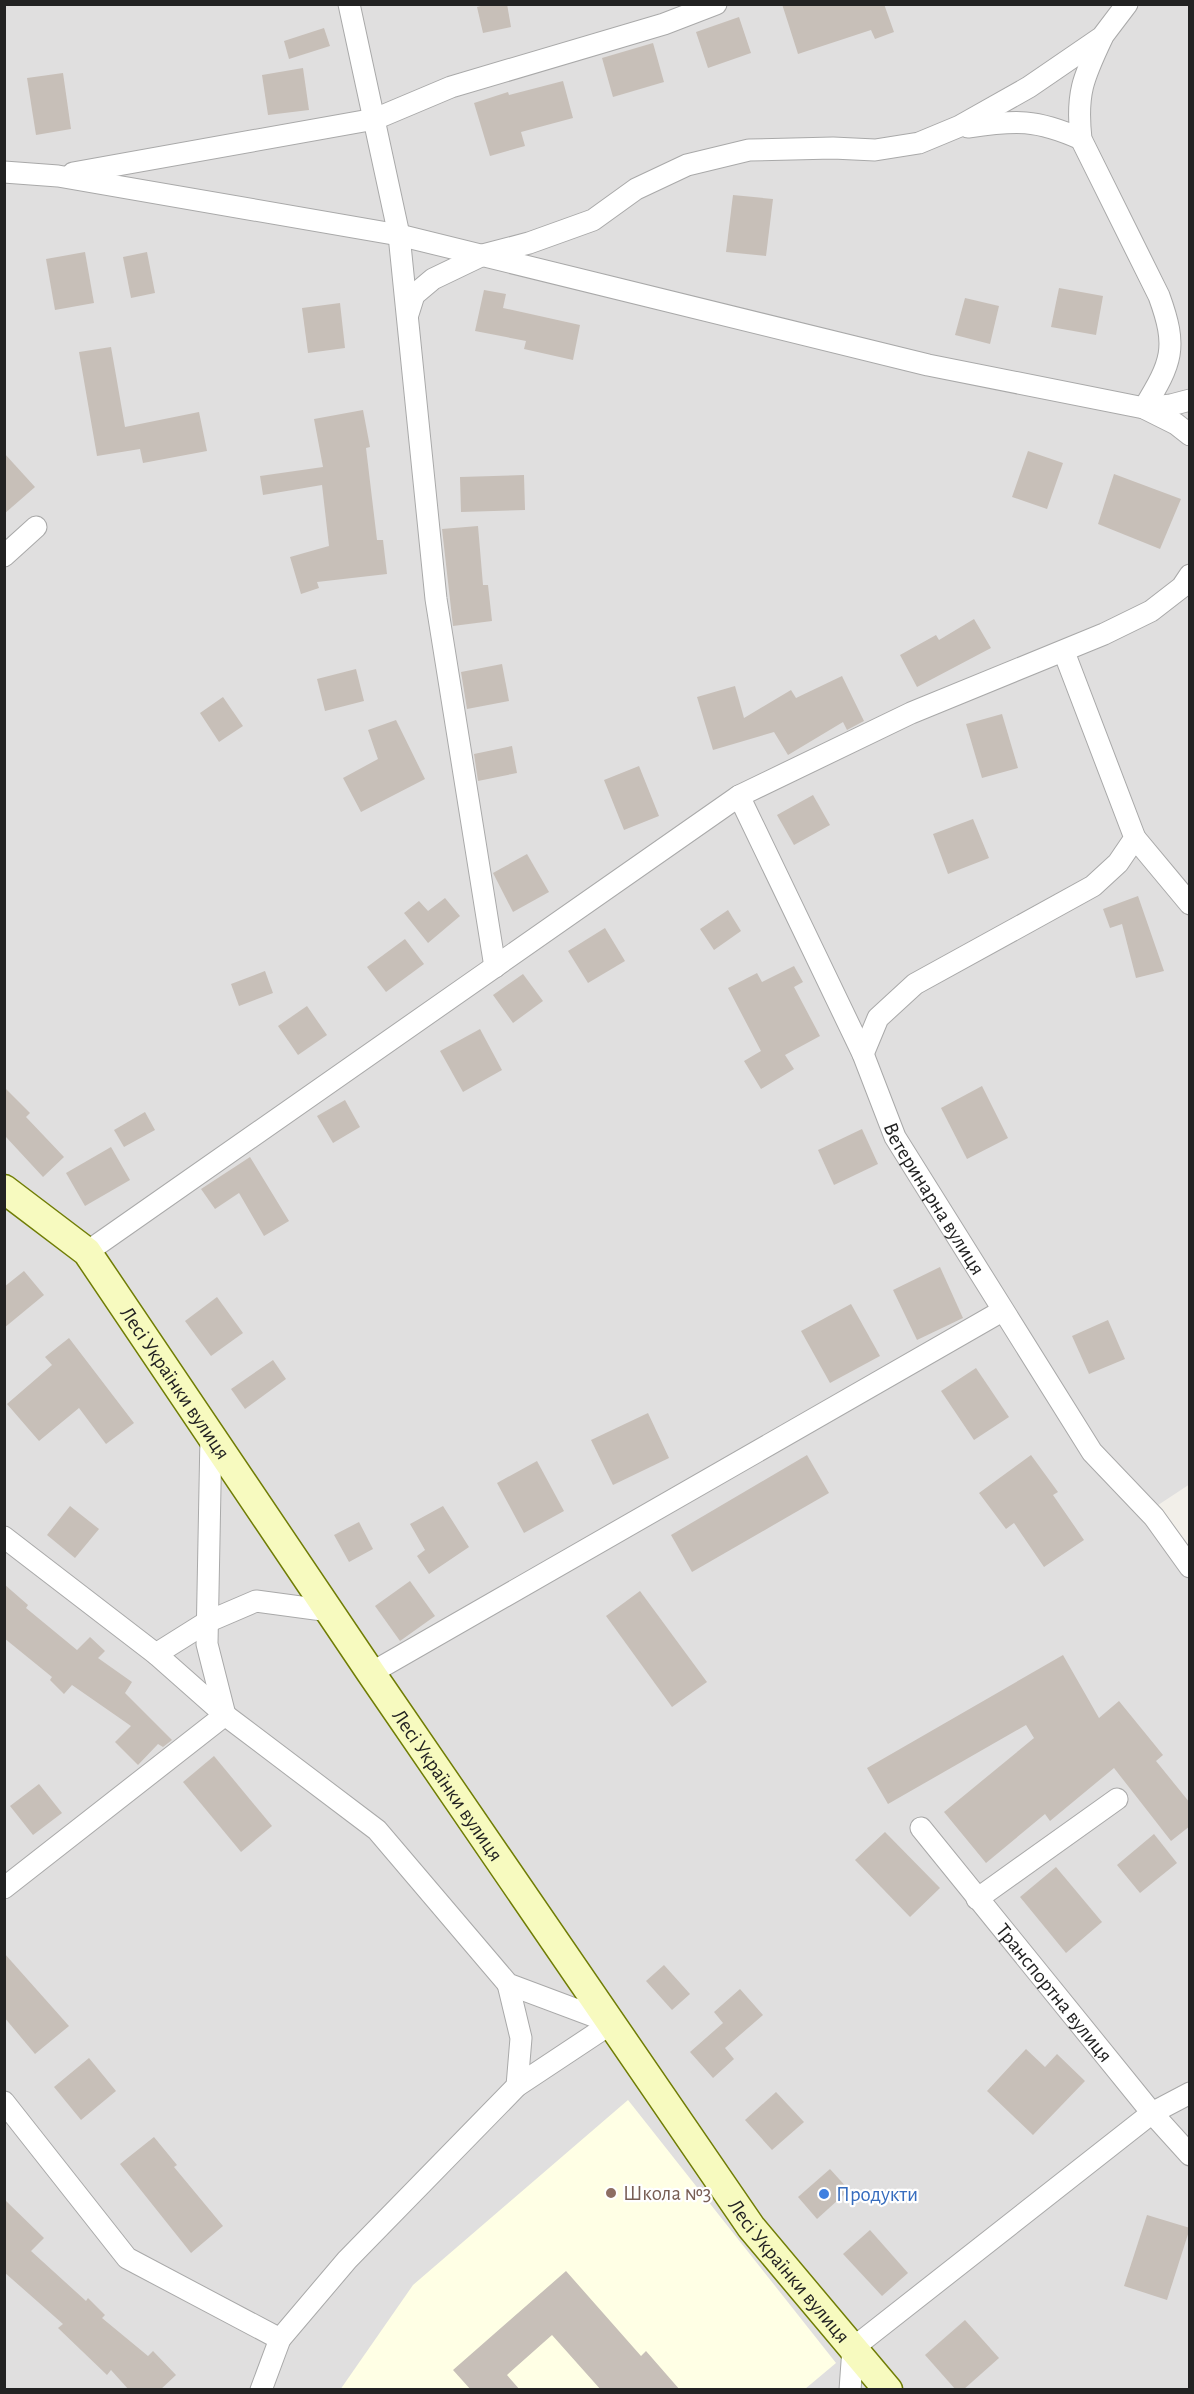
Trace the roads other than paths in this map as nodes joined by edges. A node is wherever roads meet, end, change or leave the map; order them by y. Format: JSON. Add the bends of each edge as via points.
{"nodes":[{"id":1,"x":349,"y":4,"type":"edge"},
{"id":2,"x":716,"y":4,"type":"edge"},
{"id":3,"x":1127,"y":4,"type":"edge"},
{"id":4,"x":1102,"y":37,"type":"junction"},
{"id":5,"x":375,"y":119,"type":"junction"},
{"id":6,"x":950,"y":130,"type":"junction"},
{"id":7,"x":1081,"y":139,"type":"junction"},
{"id":8,"x":4,"y":172,"type":"edge"},
{"id":9,"x":58,"y":176,"type":"junction"},
{"id":10,"x":399,"y":235,"type":"junction"},
{"id":11,"x":483,"y":255,"type":"junction"},
{"id":12,"x":407,"y":318,"type":"junction"},
{"id":13,"x":1190,"y":400,"type":"edge"},
{"id":14,"x":1144,"y":408,"type":"junction"},
{"id":15,"x":1190,"y":435,"type":"edge"},
{"id":16,"x":36,"y":527,"type":"dead end"},
{"id":17,"x":4,"y":556,"type":"edge"},
{"id":18,"x":1190,"y":575,"type":"edge"},
{"id":19,"x":1064,"y":652,"type":"junction"},
{"id":20,"x":739,"y":796,"type":"junction"},
{"id":21,"x":1135,"y":838,"type":"junction"},
{"id":22,"x":1190,"y":904,"type":"edge"},
{"id":23,"x":495,"y":967,"type":"junction"},
{"id":24,"x":862,"y":1054,"type":"junction"},
{"id":25,"x":4,"y":1189,"type":"edge"},
{"id":26,"x":87,"y":1252,"type":"junction"},
{"id":27,"x":1002,"y":1311,"type":"junction"},
{"id":28,"x":211,"y":1435,"type":"junction"},
{"id":29,"x":4,"y":1537,"type":"edge"},
{"id":30,"x":1190,"y":1567,"type":"edge"},
{"id":31,"x":330,"y":1611,"type":"junction"},
{"id":32,"x":207,"y":1622,"type":"junction"},
{"id":33,"x":156,"y":1654,"type":"junction"},
{"id":34,"x":371,"y":1673,"type":"junction"},
{"id":35,"x":225,"y":1715,"type":"junction"},
{"id":36,"x":1117,"y":1799,"type":"dead end"},
{"id":37,"x":921,"y":1828,"type":"dead end"},
{"id":38,"x":4,"y":1888,"type":"edge"},
{"id":39,"x":977,"y":1899,"type":"junction"},
{"id":40,"x":508,"y":1984,"type":"junction"},
{"id":41,"x":612,"y":2023,"type":"junction"},
{"id":42,"x":517,"y":2086,"type":"junction"},
{"id":43,"x":1190,"y":2093,"type":"edge"},
{"id":44,"x":4,"y":2102,"type":"edge"},
{"id":45,"x":1152,"y":2113,"type":"junction"},
{"id":46,"x":1190,"y":2155,"type":"edge"},
{"id":47,"x":280,"y":2339,"type":"junction"},
{"id":48,"x":854,"y":2348,"type":"junction"},
{"id":49,"x":261,"y":2390,"type":"edge"},
{"id":50,"x":850,"y":2390,"type":"edge"},
{"id":51,"x":888,"y":2390,"type":"edge"}],
"edges":[{"from":1,"to":5,"type":"street"},
{"from":2,"to":5,"type":"street","via":[[664,24],[451,87]]},
{"from":3,"to":4,"type":"street"},
{"from":4,"to":6,"type":"street","via":[[1029,87]]},
{"from":4,"to":7,"type":"street","via":[[1081,85]]},
{"from":5,"to":9,"type":"street"},
{"from":5,"to":10,"type":"street"},
{"from":6,"to":7,"type":"street","via":[[999,122],[1034,122]]},
{"from":6,"to":11,"type":"street","via":[[919,143],[875,150],[748,150],[687,165],[636,189],[593,220]]},
{"from":7,"to":14,"type":"street","via":[[1168,321],[1171,350],[1166,372]]},
{"from":8,"to":9,"type":"street"},
{"from":9,"to":10,"type":"street"},
{"from":10,"to":11,"type":"street"},
{"from":10,"to":12,"type":"street"},
{"from":11,"to":12,"type":"street","via":[[433,279],[414,295]]},
{"from":11,"to":14,"type":"street","via":[[928,365]]},
{"from":12,"to":23,"type":"street","via":[[436,599]]},
{"from":13,"to":14,"type":"street"},
{"from":14,"to":15,"type":"street"},
{"from":16,"to":17,"type":"street"},
{"from":18,"to":19,"type":"street","via":[[1182,587],[1151,611]]},
{"from":19,"to":20,"type":"street","via":[[910,713]]},
{"from":19,"to":21,"type":"street"},
{"from":20,"to":23,"type":"street"},
{"from":20,"to":24,"type":"street","name":"Ветеринарна вулиця"},
{"from":21,"to":22,"type":"street"},
{"from":21,"to":24,"type":"street","via":[[1118,863],[1093,886],[915,984],[878,1018]]},
{"from":23,"to":26,"type":"street"},
{"from":24,"to":27,"type":"street","name":"Ветеринарна вулиця","via":[[896,1137]]},
{"from":25,"to":26,"type":"street","name":"Лесі Українки вулиця"},
{"from":26,"to":28,"type":"street","name":"Лесі Українки вулиця"},
{"from":27,"to":30,"type":"street","name":"Ветеринарна вулиця","via":[[1092,1452],[1154,1517]]},
{"from":27,"to":34,"type":"street"},
{"from":28,"to":31,"type":"street","name":"Лесі Українки вулиця"},
{"from":28,"to":32,"type":"street"},
{"from":29,"to":33,"type":"street"},
{"from":31,"to":32,"type":"street","via":[[256,1601]]},
{"from":31,"to":34,"type":"street","name":"Лесі Українки вулиця"},
{"from":32,"to":33,"type":"street"},
{"from":32,"to":35,"type":"street","via":[[207,1644]]},
{"from":33,"to":35,"type":"street"},
{"from":34,"to":41,"type":"street","name":"Лесі Українки вулиця"},
{"from":35,"to":38,"type":"street"},
{"from":35,"to":40,"type":"street","via":[[377,1830]]},
{"from":36,"to":39,"type":"street"},
{"from":37,"to":39,"type":"street","name":"Транспортна вулиця"},
{"from":39,"to":45,"type":"street","name":"Транспортна вулиця"},
{"from":40,"to":41,"type":"street"},
{"from":40,"to":42,"type":"street","via":[[521,2038]]},
{"from":41,"to":42,"type":"street"},
{"from":41,"to":48,"type":"street","name":"Лесі Українки вулиця","via":[[751,2227]]},
{"from":42,"to":47,"type":"street","via":[[347,2260]]},
{"from":43,"to":45,"type":"street"},
{"from":44,"to":47,"type":"street","via":[[127,2258]]},
{"from":45,"to":46,"type":"street","name":"Транспортна вулиця"},
{"from":45,"to":48,"type":"street"},
{"from":47,"to":49,"type":"street"},
{"from":48,"to":50,"type":"street"},
{"from":48,"to":51,"type":"street","name":"Лесі Українки вулиця"}]}
